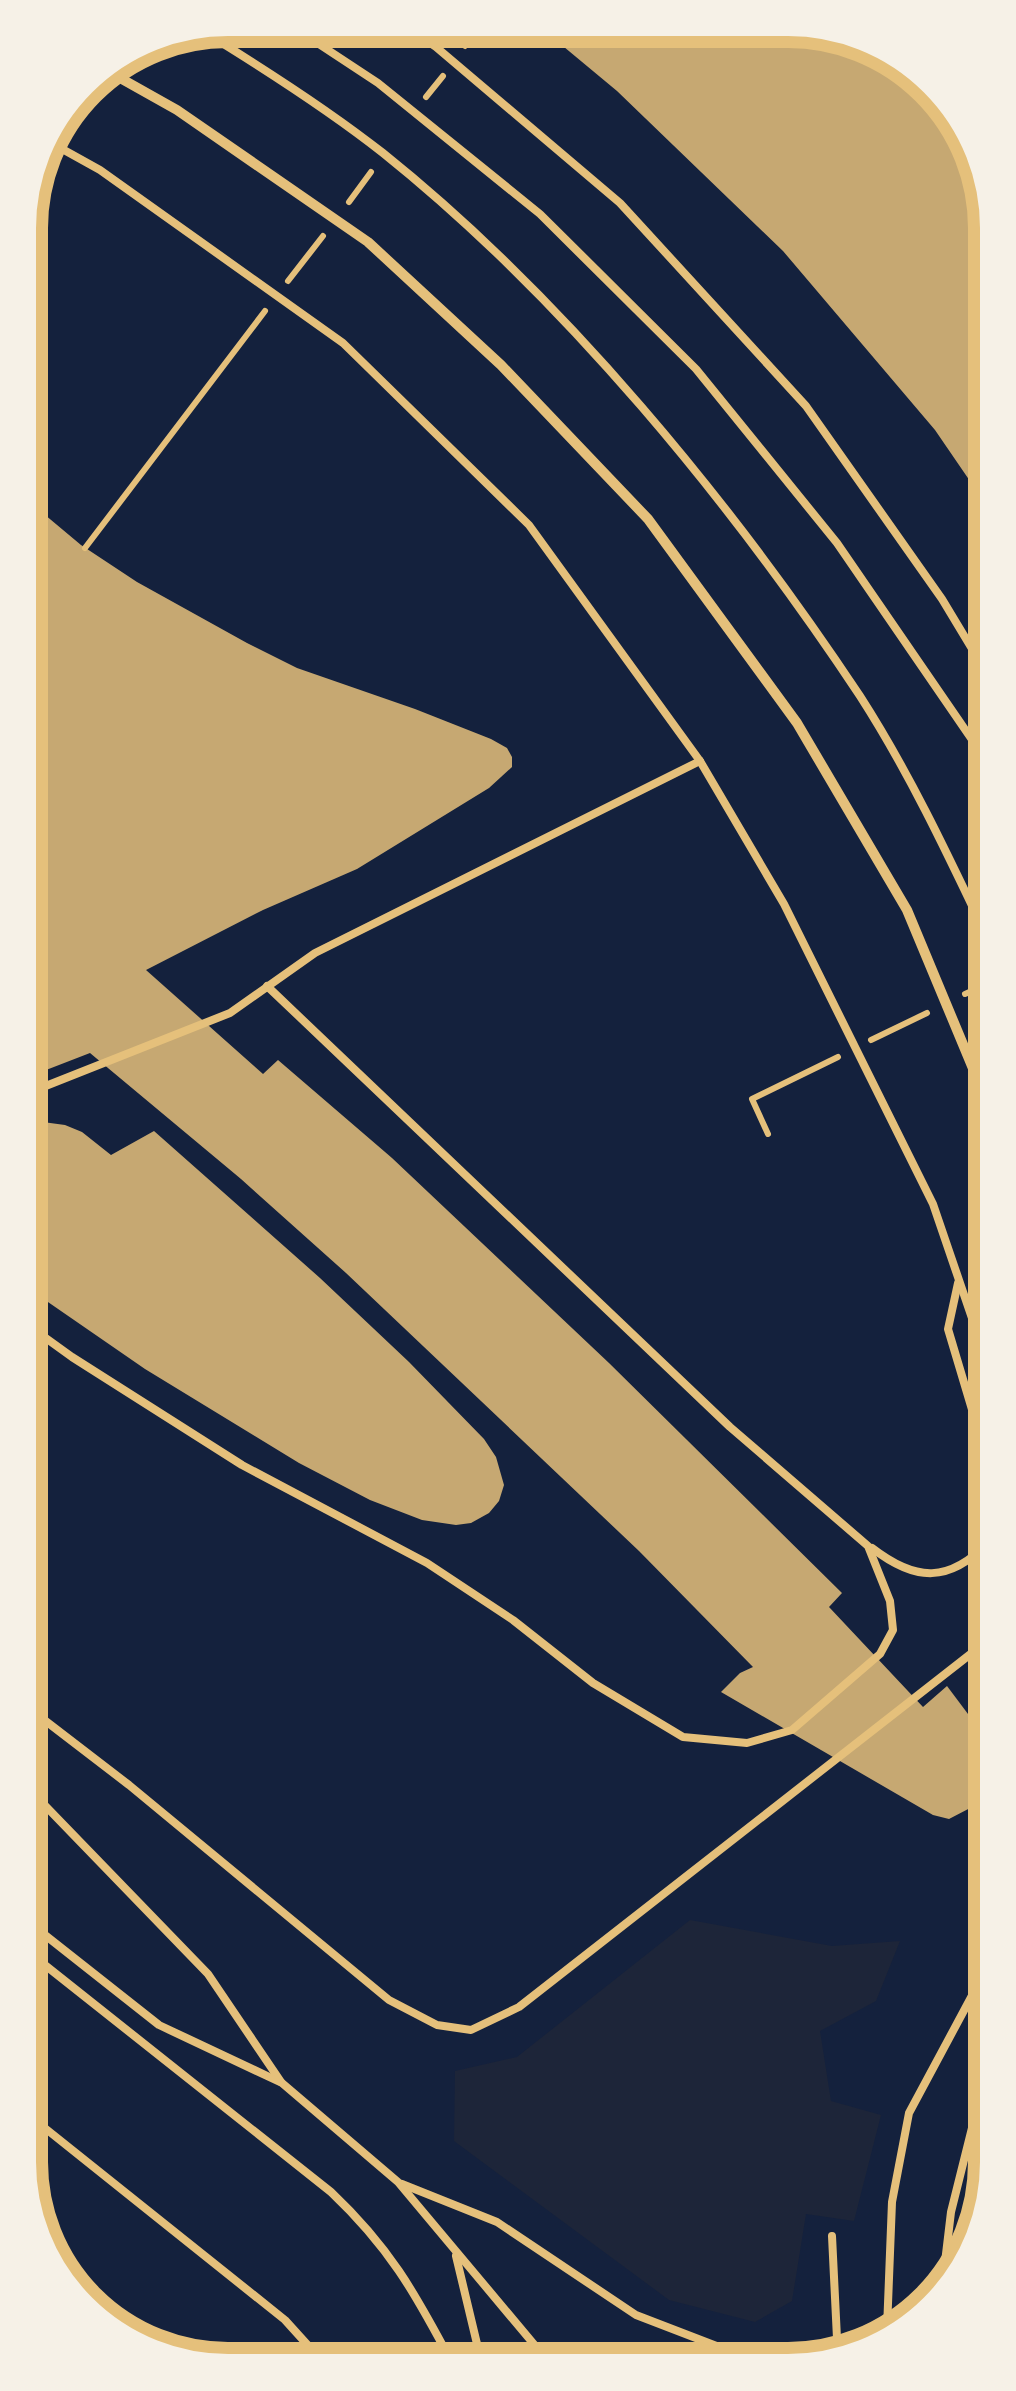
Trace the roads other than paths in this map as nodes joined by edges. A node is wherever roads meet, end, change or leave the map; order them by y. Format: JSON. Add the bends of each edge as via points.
{"nodes":[{"id":1,"x":315,"y":42,"type":"edge"},
{"id":2,"x":430,"y":42,"type":"edge"},
{"id":3,"x":221,"y":43,"type":"edge"},
{"id":4,"x":119,"y":78,"type":"edge"},
{"id":5,"x":61,"y":148,"type":"edge"},
{"id":6,"x":974,"y":652,"type":"edge"},
{"id":7,"x":974,"y":742,"type":"edge"},
{"id":8,"x":700,"y":761,"type":"junction"},
{"id":9,"x":974,"y":911,"type":"edge"},
{"id":10,"x":266,"y":986,"type":"junction"},
{"id":11,"x":974,"y":1070,"type":"edge"},
{"id":12,"x":43,"y":1087,"type":"edge"},
{"id":13,"x":959,"y":1278,"type":"junction"},
{"id":14,"x":973,"y":1322,"type":"edge"},
{"id":15,"x":42,"y":1336,"type":"edge"},
{"id":16,"x":973,"y":1414,"type":"edge"},
{"id":17,"x":868,"y":1546,"type":"junction"},
{"id":18,"x":973,"y":1556,"type":"edge"},
{"id":19,"x":973,"y":1652,"type":"edge"},
{"id":20,"x":42,"y":1719,"type":"edge"},
{"id":21,"x":42,"y":1803,"type":"edge"},
{"id":22,"x":42,"y":1933,"type":"edge"},
{"id":23,"x":42,"y":1963,"type":"edge"},
{"id":24,"x":973,"y":1993,"type":"edge"},
{"id":25,"x":282,"y":2083,"type":"junction"},
{"id":26,"x":973,"y":2124,"type":"edge"},
{"id":27,"x":42,"y":2125,"type":"edge"},
{"id":28,"x":398,"y":2182,"type":"junction"},
{"id":29,"x":832,"y":2236,"type":"dead end"},
{"id":30,"x":455,"y":2252,"type":"junction"},
{"id":31,"x":945,"y":2260,"type":"edge"},
{"id":32,"x":888,"y":2319,"type":"edge"},
{"id":33,"x":837,"y":2341,"type":"edge"},
{"id":34,"x":310,"y":2348,"type":"edge"},
{"id":35,"x":445,"y":2348,"type":"edge"},
{"id":36,"x":478,"y":2348,"type":"edge"},
{"id":37,"x":538,"y":2348,"type":"edge"},
{"id":38,"x":721,"y":2348,"type":"edge"}],
"edges":[{"from":1,"to":7,"type":"lane","via":[[378,83],[540,214],[696,369],[837,543]]},
{"from":2,"to":6,"type":"lane","via":[[620,203],[806,406]]},
{"from":3,"to":9,"type":"lane","via":[[348,128],[474,233],[555,313],[716,496],[861,698]]},
{"from":4,"to":11,"type":"street","via":[[368,242],[501,365],[648,519],[797,723],[907,910]]},
{"from":5,"to":8,"type":"lane","via":[[343,344],[530,525]]},
{"from":8,"to":10,"type":"lane","via":[[315,952]]},
{"from":8,"to":13,"type":"lane","via":[[855,1043],[933,1204]]},
{"from":10,"to":12,"type":"lane","via":[[230,1013]]},
{"from":10,"to":17,"type":"lane","via":[[716,1414]]},
{"from":13,"to":14,"type":"lane"},
{"from":13,"to":16,"type":"lane","via":[[948,1329]]},
{"from":15,"to":17,"type":"lane","via":[[242,1465],[428,1563],[593,1682],[683,1737],[746,1743],[792,1730],[880,1654],[892,1630],[890,1602]]},
{"from":17,"to":18,"type":"lane","via":[[916,1574],[946,1572]]},
{"from":19,"to":20,"type":"lane","via":[[519,2006],[472,2030],[438,2025],[389,2000]]},
{"from":21,"to":25,"type":"lane","via":[[208,1974]]},
{"from":22,"to":25,"type":"lane","via":[[159,2025]]},
{"from":23,"to":35,"type":"lane","via":[[368,2227],[410,2282]]},
{"from":24,"to":32,"type":"lane","via":[[908,2113],[892,2202]]},
{"from":25,"to":28,"type":"lane"},
{"from":26,"to":31,"type":"lane"},
{"from":27,"to":34,"type":"lane","via":[[286,2320]]},
{"from":28,"to":30,"type":"lane"},
{"from":28,"to":38,"type":"lane","via":[[497,2222],[636,2315]]},
{"from":29,"to":33,"type":"lane"},
{"from":30,"to":36,"type":"lane"},
{"from":30,"to":37,"type":"lane"}]}
